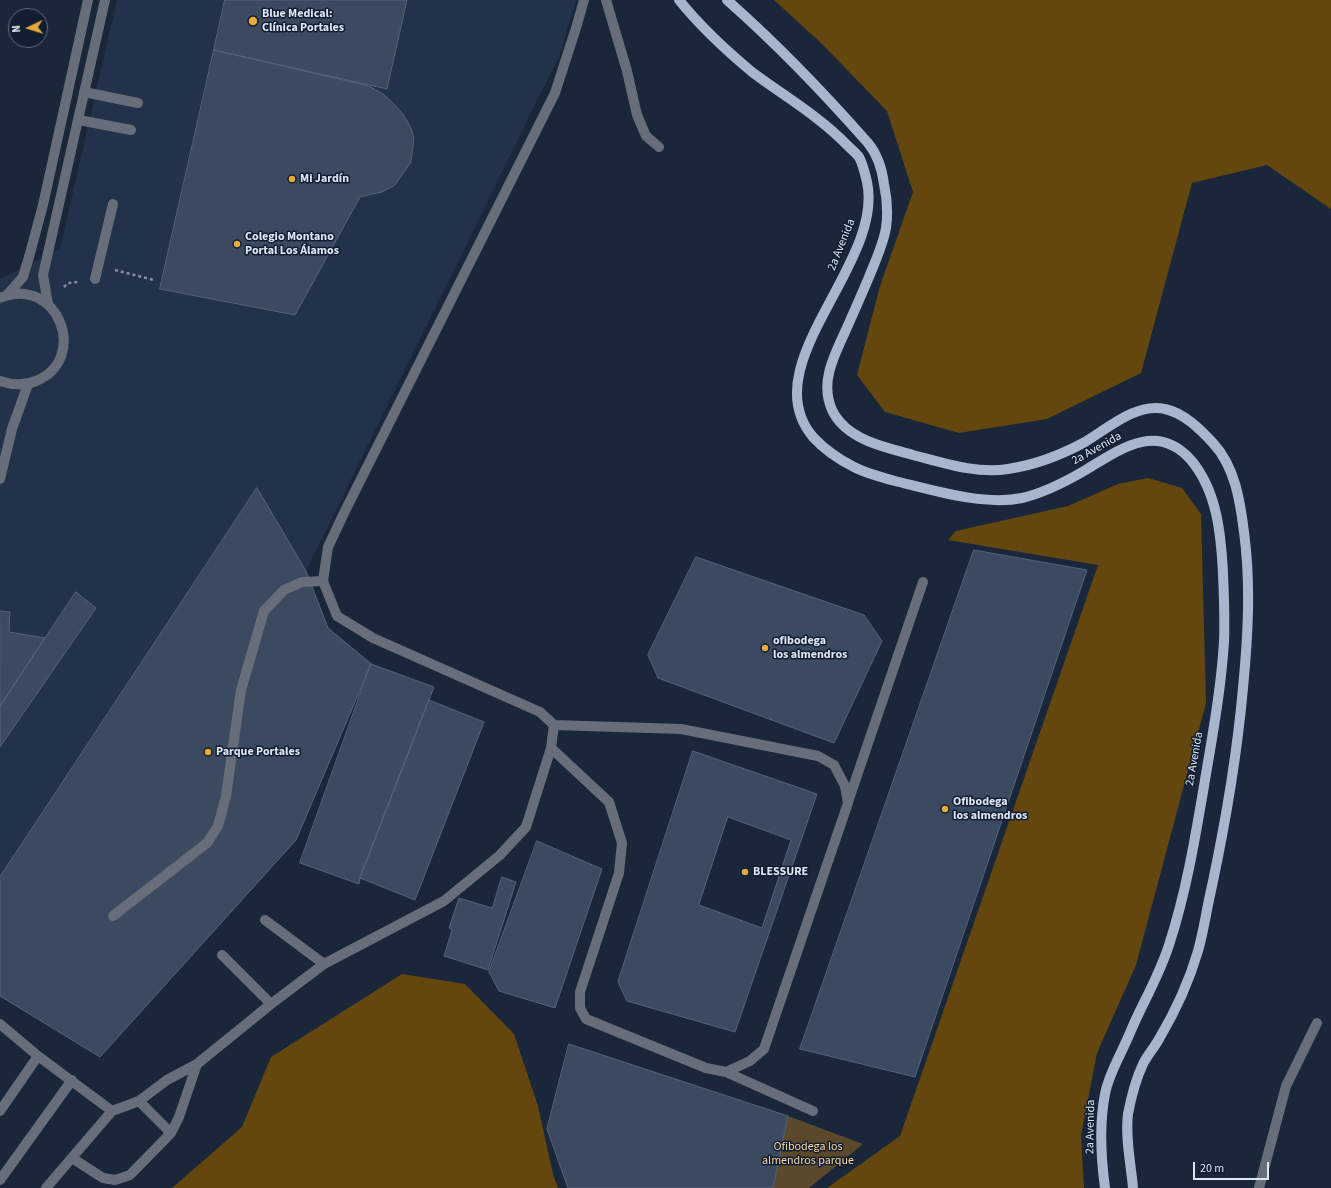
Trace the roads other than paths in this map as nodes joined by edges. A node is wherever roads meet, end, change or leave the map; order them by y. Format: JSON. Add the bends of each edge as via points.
{"nodes":[{"id":1,"x":88,"y":0,"type":"edge"},
{"id":2,"x":105,"y":0,"type":"edge"},
{"id":3,"x":584,"y":0,"type":"edge"},
{"id":4,"x":606,"y":0,"type":"edge"},
{"id":5,"x":679,"y":0,"type":"edge"},
{"id":6,"x":727,"y":0,"type":"edge"},
{"id":7,"x":84,"y":92,"type":"junction"},
{"id":8,"x":138,"y":103,"type":"dead end"},
{"id":9,"x":79,"y":120,"type":"junction"},
{"id":10,"x":131,"y":130,"type":"dead end"},
{"id":11,"x":659,"y":147,"type":"dead end"},
{"id":12,"x":113,"y":204,"type":"dead end"},
{"id":13,"x":95,"y":279,"type":"dead end"},
{"id":14,"x":4,"y":296,"type":"edge"},
{"id":15,"x":48,"y":304,"type":"junction"},
{"id":16,"x":0,"y":381,"type":"edge"},
{"id":17,"x":28,"y":384,"type":"junction"},
{"id":18,"x":0,"y":479,"type":"edge"},
{"id":19,"x":323,"y":581,"type":"junction"},
{"id":20,"x":923,"y":582,"type":"dead end"},
{"id":21,"x":554,"y":725,"type":"junction"},
{"id":22,"x":551,"y":748,"type":"junction"},
{"id":23,"x":848,"y":803,"type":"junction"},
{"id":24,"x":113,"y":916,"type":"dead end"},
{"id":25,"x":265,"y":920,"type":"dead end"},
{"id":26,"x":222,"y":955,"type":"dead end"},
{"id":27,"x":324,"y":964,"type":"junction"},
{"id":28,"x":271,"y":1004,"type":"junction"},
{"id":29,"x":1318,"y":1023,"type":"dead end"},
{"id":30,"x":0,"y":1024,"type":"edge"},
{"id":31,"x":38,"y":1056,"type":"junction"},
{"id":32,"x":197,"y":1064,"type":"junction"},
{"id":33,"x":726,"y":1072,"type":"junction"},
{"id":34,"x":72,"y":1080,"type":"junction"},
{"id":35,"x":139,"y":1101,"type":"junction"},
{"id":36,"x":0,"y":1111,"type":"edge"},
{"id":37,"x":112,"y":1111,"type":"junction"},
{"id":38,"x":813,"y":1111,"type":"dead end"},
{"id":39,"x":171,"y":1133,"type":"junction"},
{"id":40,"x":72,"y":1158,"type":"junction"},
{"id":41,"x":0,"y":1180,"type":"edge"},
{"id":42,"x":46,"y":1188,"type":"edge"},
{"id":43,"x":1105,"y":1188,"type":"edge"},
{"id":44,"x":1133,"y":1188,"type":"edge"},
{"id":45,"x":1259,"y":1188,"type":"edge"}],
"edges":[{"from":1,"to":14,"type":"street","via":[[43,205],[29,257],[23,277]]},
{"from":2,"to":7,"type":"street"},
{"from":3,"to":19,"type":"street","via":[[555,93],[345,511],[328,547]]},
{"from":4,"to":11,"type":"street","via":[[637,115],[646,136]]},
{"from":5,"to":43,"type":"main road","name":"2a Avenida","via":[[752,72],[833,130],[859,157],[866,175],[869,205],[862,237],[811,338],[798,378],[797,396],[800,413],[815,439],[855,468],[873,474],[921,488],[970,498],[1003,499],[1019,498],[1058,484],[1130,444],[1160,440],[1179,449],[1192,461],[1209,487],[1222,544],[1224,596],[1224,642],[1216,717],[1193,851],[1169,946],[1155,983],[1113,1067],[1105,1091],[1102,1135]]},
{"from":6,"to":44,"type":"main road","name":"2a Avenida","via":[[765,34],[825,95],[874,150],[881,168],[886,192],[886,228],[875,263],[828,376],[831,408],[842,425],[873,443],[945,464],[1007,470],[1052,457],[1084,442],[1131,414],[1144,409],[1166,408],[1200,429],[1221,452],[1230,470],[1242,517],[1248,591],[1248,642],[1240,720],[1221,846],[1198,951],[1175,1009],[1143,1064],[1133,1091],[1128,1117],[1128,1149]]},
{"from":7,"to":8,"type":"street"},
{"from":7,"to":9,"type":"street"},
{"from":9,"to":10,"type":"street"},
{"from":9,"to":15,"type":"street","via":[[43,275]]},
{"from":12,"to":13,"type":"street"},
{"from":14,"to":15,"type":"street","via":[[28,294]]},
{"from":15,"to":17,"type":"street","via":[[63,328],[64,343],[61,357],[42,379]]},
{"from":16,"to":17,"type":"street","via":[[7,384]]},
{"from":17,"to":18,"type":"street","via":[[12,429]]},
{"from":19,"to":21,"type":"street","via":[[337,616],[373,638],[540,712]]},
{"from":19,"to":24,"type":"street","via":[[302,582],[284,590],[264,612],[241,690],[226,796],[218,826],[207,843]]},
{"from":20,"to":23,"type":"street"},
{"from":21,"to":22,"type":"street"},
{"from":21,"to":23,"type":"street","via":[[681,729],[818,756],[834,765],[845,786]]},
{"from":22,"to":27,"type":"street","via":[[526,827],[500,855],[444,901]]},
{"from":22,"to":33,"type":"street","via":[[608,802],[622,843],[619,873],[580,992],[580,1008],[586,1019],[706,1068]]},
{"from":23,"to":33,"type":"street","via":[[764,1049],[750,1061]]},
{"from":25,"to":27,"type":"street"},
{"from":26,"to":28,"type":"street"},
{"from":27,"to":28,"type":"street"},
{"from":28,"to":32,"type":"street"},
{"from":29,"to":45,"type":"street","via":[[1286,1086]]},
{"from":30,"to":31,"type":"street"},
{"from":31,"to":34,"type":"street"},
{"from":31,"to":36,"type":"street"},
{"from":32,"to":35,"type":"street","via":[[167,1080]]},
{"from":32,"to":39,"type":"street"},
{"from":33,"to":38,"type":"street"},
{"from":34,"to":37,"type":"street"},
{"from":34,"to":41,"type":"street"},
{"from":35,"to":37,"type":"street"},
{"from":35,"to":39,"type":"street"},
{"from":37,"to":40,"type":"street"},
{"from":39,"to":40,"type":"street","via":[[130,1175],[115,1180],[103,1178]]},
{"from":40,"to":42,"type":"street"}]}
